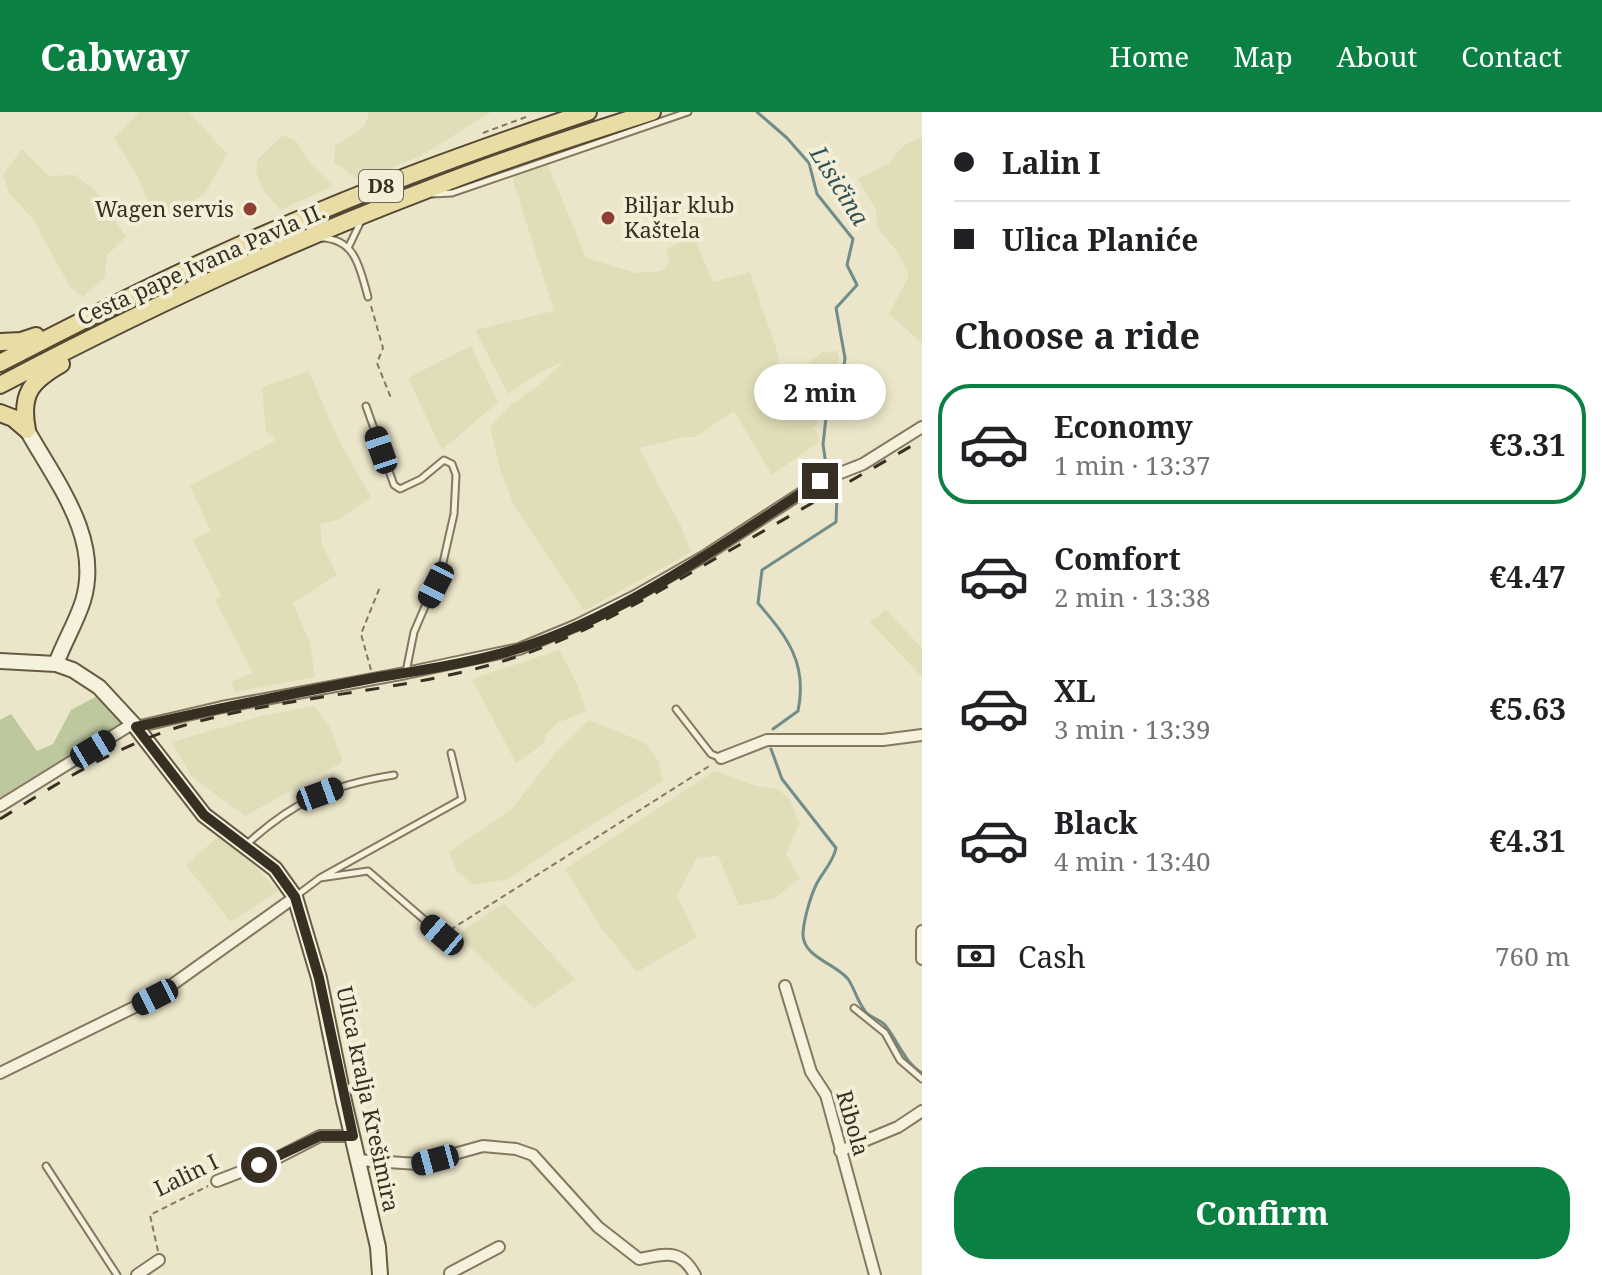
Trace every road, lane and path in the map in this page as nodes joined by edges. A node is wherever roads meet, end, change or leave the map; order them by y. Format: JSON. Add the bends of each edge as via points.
{"nodes":[{"id":1,"x":588,"y":112,"type":"edge"},
{"id":2,"x":652,"y":112,"type":"edge"},
{"id":3,"x":688,"y":112,"type":"edge"},
{"id":4,"x":420,"y":192,"type":"junction"},
{"id":5,"x":374,"y":211,"type":"junction"},
{"id":6,"x":304,"y":239,"type":"junction"},
{"id":7,"x":349,"y":247,"type":"junction"},
{"id":8,"x":368,"y":297,"type":"joint"},
{"id":9,"x":57,"y":333,"type":"junction"},
{"id":10,"x":0,"y":342,"type":"edge"},
{"id":11,"x":76,"y":345,"type":"junction"},
{"id":12,"x":0,"y":363,"type":"edge"},
{"id":13,"x":0,"y":385,"type":"edge"},
{"id":14,"x":391,"y":398,"type":"dead end"},
{"id":15,"x":366,"y":406,"type":"dead end"},
{"id":16,"x":0,"y":413,"type":"edge"},
{"id":17,"x":922,"y":427,"type":"edge"},
{"id":18,"x":27,"y":430,"type":"junction"},
{"id":19,"x":380,"y":587,"type":"dead end"},
{"id":20,"x":0,"y":661,"type":"edge"},
{"id":21,"x":56,"y":664,"type":"junction"},
{"id":22,"x":406,"y":673,"type":"junction"},
{"id":23,"x":374,"y":679,"type":"junction"},
{"id":24,"x":676,"y":709,"type":"dead end"},
{"id":25,"x":134,"y":725,"type":"junction"},
{"id":26,"x":922,"y":735,"type":"edge"},
{"id":27,"x":451,"y":753,"type":"dead end"},
{"id":28,"x":721,"y":758,"type":"junction"},
{"id":29,"x":394,"y":775,"type":"dead end"},
{"id":30,"x":0,"y":806,"type":"edge"},
{"id":31,"x":245,"y":846,"type":"junction"},
{"id":32,"x":320,"y":878,"type":"junction"},
{"id":33,"x":295,"y":897,"type":"junction"},
{"id":34,"x":922,"y":931,"type":"edge"},
{"id":35,"x":442,"y":935,"type":"joint"},
{"id":36,"x":922,"y":959,"type":"edge"},
{"id":37,"x":785,"y":986,"type":"dead end"},
{"id":38,"x":854,"y":1008,"type":"dead end"},
{"id":39,"x":0,"y":1073,"type":"edge"},
{"id":40,"x":922,"y":1079,"type":"edge"},
{"id":41,"x":922,"y":1111,"type":"edge"},
{"id":42,"x":353,"y":1136,"type":"junction"},
{"id":43,"x":840,"y":1151,"type":"junction"},
{"id":44,"x":357,"y":1160,"type":"junction"},
{"id":45,"x":46,"y":1166,"type":"dead end"},
{"id":46,"x":217,"y":1181,"type":"joint"},
{"id":47,"x":499,"y":1247,"type":"dead end"},
{"id":48,"x":159,"y":1260,"type":"joint"},
{"id":49,"x":117,"y":1275,"type":"edge"},
{"id":50,"x":137,"y":1275,"type":"edge"},
{"id":51,"x":380,"y":1275,"type":"edge"},
{"id":52,"x":451,"y":1275,"type":"edge"},
{"id":53,"x":695,"y":1275,"type":"edge"},
{"id":54,"x":875,"y":1275,"type":"edge"}],
"edges":[{"from":1,"to":9,"type":"main road","name":"Cesta pape Ivana Pavla II.","number":"D8","via":[[323,209]]},
{"from":2,"to":4,"type":"main road","name":"Cesta pape Ivana Pavla II.","number":"D8"},
{"from":3,"to":4,"type":"lane","via":[[452,193]]},
{"from":4,"to":5,"type":"main road","name":"Cesta pape Ivana Pavla II.","number":"D8"},
{"from":5,"to":6,"type":"main road","name":"Cesta pape Ivana Pavla II.","number":"D8"},
{"from":5,"to":7,"type":"lane","via":[[356,227]]},
{"from":6,"to":7,"type":"lane","via":[[335,239]]},
{"from":6,"to":11,"type":"main road","name":"Cesta pape Ivana Pavla II.","number":"D8"},
{"from":7,"to":8,"type":"lane"},
{"from":8,"to":14,"type":"path","via":[[383,348],[377,363]]},
{"from":9,"to":10,"type":"main road"},
{"from":9,"to":12,"type":"main road","name":"Cesta pape Ivana Pavla II.","number":"D8"},
{"from":11,"to":13,"type":"main road","name":"Cesta pape Ivana Pavla II.","number":"D8"},
{"from":11,"to":18,"type":"main road","via":[[30,389],[23,412]]},
{"from":15,"to":22,"type":"lane","via":[[394,485],[410,486],[444,460],[456,475],[442,567],[414,632]]},
{"from":16,"to":18,"type":"main road"},
{"from":17,"to":22,"type":"street","via":[[577,625],[519,649]]},
{"from":18,"to":21,"type":"street","via":[[81,526],[87,549],[82,604]]},
{"from":19,"to":23,"type":"path","via":[[361,634]]},
{"from":20,"to":21,"type":"street","name":"Ulica kralja Krešimira"},
{"from":21,"to":25,"type":"street","name":"Ulica kralja Krešimira","via":[[99,687]]},
{"from":22,"to":23,"type":"street"},
{"from":23,"to":25,"type":"street"},
{"from":24,"to":28,"type":"lane","via":[[711,754]]},
{"from":25,"to":30,"type":"street"},
{"from":25,"to":31,"type":"street","name":"Ulica kralja Krešimira","via":[[204,815]]},
{"from":26,"to":28,"type":"street","via":[[767,740]]},
{"from":27,"to":32,"type":"lane","via":[[462,799]]},
{"from":28,"to":35,"type":"path"},
{"from":29,"to":31,"type":"lane","via":[[320,794],[275,818]]},
{"from":31,"to":33,"type":"street","name":"Ulica kralja Krešimira","via":[[275,869]]},
{"from":32,"to":33,"type":"lane"},
{"from":32,"to":35,"type":"lane","via":[[368,871]]},
{"from":33,"to":39,"type":"street","via":[[155,997]]},
{"from":33,"to":42,"type":"street","name":"Ulica kralja Krešimira","via":[[319,978]]},
{"from":34,"to":36,"type":"street"},
{"from":37,"to":43,"type":"street","name":"Ribola","via":[[811,1072],[826,1095]]},
{"from":38,"to":40,"type":"lane","via":[[885,1033],[900,1060]]},
{"from":41,"to":43,"type":"street"},
{"from":42,"to":44,"type":"street","name":"Ulica kralja Krešimira"},
{"from":42,"to":46,"type":"street","name":"Lalin I","via":[[320,1136]]},
{"from":43,"to":54,"type":"street","name":"Ribola"},
{"from":44,"to":51,"type":"street","name":"Ulica kralja Krešimira"},
{"from":44,"to":53,"type":"street","via":[[418,1164],[483,1146],[516,1149],[533,1155],[598,1227],[639,1259],[669,1253],[686,1260]]},
{"from":45,"to":49,"type":"lane"},
{"from":46,"to":48,"type":"path","name":"Lalin I","via":[[150,1215]]},
{"from":47,"to":52,"type":"street"},
{"from":48,"to":50,"type":"street"}]}
